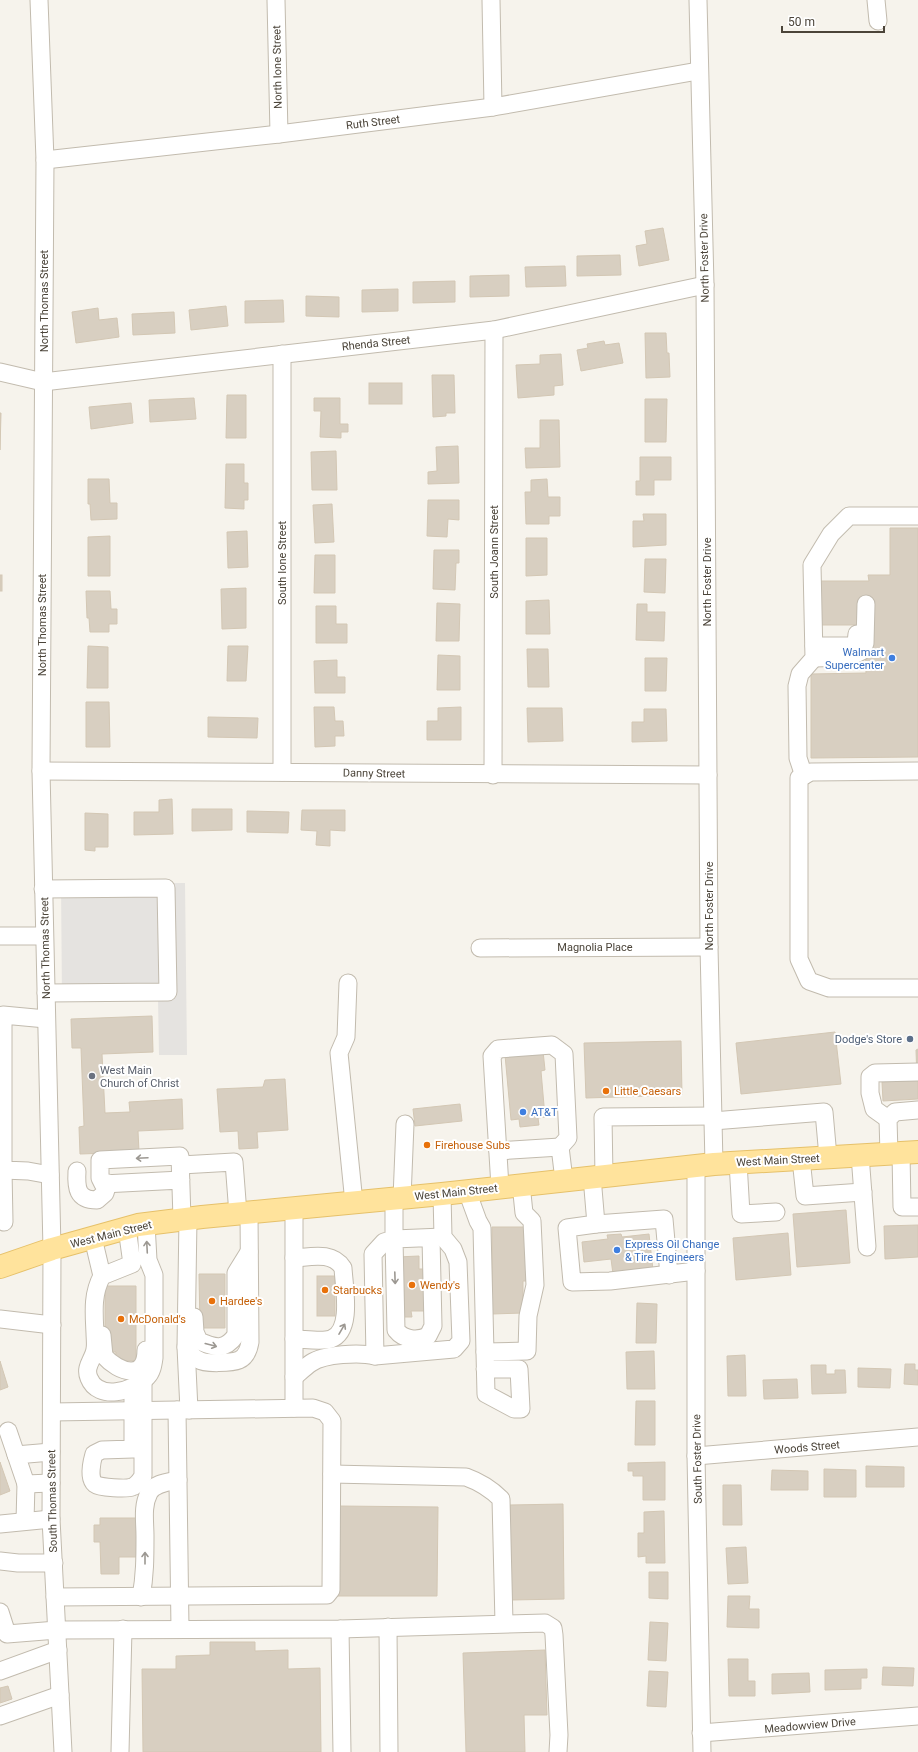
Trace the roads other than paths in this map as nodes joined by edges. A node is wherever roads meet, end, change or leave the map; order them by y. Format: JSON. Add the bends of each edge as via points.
{"nodes":[{"id":1,"x":39,"y":0,"type":"edge"},
{"id":2,"x":276,"y":0,"type":"edge"},
{"id":3,"x":491,"y":0,"type":"edge"},
{"id":4,"x":698,"y":0,"type":"edge"},
{"id":5,"x":876,"y":0,"type":"edge"},
{"id":6,"x":878,"y":21,"type":"dead end"},
{"id":7,"x":698,"y":71,"type":"junction"},
{"id":8,"x":493,"y":107,"type":"junction"},
{"id":9,"x":278,"y":134,"type":"junction"},
{"id":10,"x":45,"y":160,"type":"junction"},
{"id":11,"x":705,"y":285,"type":"junction"},
{"id":12,"x":494,"y":330,"type":"junction"},
{"id":13,"x":282,"y":354,"type":"junction"},
{"id":14,"x":0,"y":372,"type":"edge"},
{"id":15,"x":43,"y":382,"type":"junction"},
{"id":16,"x":918,"y":516,"type":"edge"},
{"id":17,"x":862,"y":603,"type":"dead end"},
{"id":18,"x":814,"y":652,"type":"junction"},
{"id":19,"x":41,"y":771,"type":"junction"},
{"id":20,"x":918,"y":771,"type":"edge"},
{"id":21,"x":282,"y":772,"type":"junction"},
{"id":22,"x":493,"y":775,"type":"junction"},
{"id":23,"x":708,"y":775,"type":"junction"},
{"id":24,"x":804,"y":776,"type":"junction"},
{"id":25,"x":43,"y":889,"type":"junction"},
{"id":26,"x":0,"y":936,"type":"edge"},
{"id":27,"x":44,"y":936,"type":"junction"},
{"id":28,"x":709,"y":947,"type":"junction"},
{"id":29,"x":480,"y":948,"type":"dead end"},
{"id":30,"x":348,"y":983,"type":"dead end"},
{"id":31,"x":918,"y":988,"type":"edge"},
{"id":32,"x":46,"y":993,"type":"junction"},
{"id":33,"x":2,"y":1015,"type":"edge"},
{"id":34,"x":46,"y":1019,"type":"junction"},
{"id":35,"x":918,"y":1072,"type":"edge"},
{"id":36,"x":918,"y":1110,"type":"edge"},
{"id":37,"x":713,"y":1119,"type":"junction"},
{"id":38,"x":888,"y":1119,"type":"junction"},
{"id":39,"x":405,"y":1124,"type":"dead end"},
{"id":40,"x":560,"y":1147,"type":"junction"},
{"id":41,"x":498,"y":1151,"type":"junction"},
{"id":42,"x":902,"y":1153,"type":"edge"},
{"id":43,"x":860,"y":1155,"type":"junction"},
{"id":44,"x":828,"y":1157,"type":"junction"},
{"id":45,"x":801,"y":1159,"type":"junction"},
{"id":46,"x":738,"y":1162,"type":"junction"},
{"id":47,"x":705,"y":1165,"type":"junction"},
{"id":48,"x":181,"y":1167,"type":"junction"},
{"id":49,"x":1,"y":1170,"type":"edge"},
{"id":50,"x":77,"y":1171,"type":"junction"},
{"id":51,"x":50,"y":1172,"type":"junction"},
{"id":52,"x":598,"y":1176,"type":"junction"},
{"id":53,"x":564,"y":1180,"type":"junction"},
{"id":54,"x":104,"y":1181,"type":"junction"},
{"id":55,"x":511,"y":1186,"type":"junction"},
{"id":56,"x":467,"y":1191,"type":"junction"},
{"id":57,"x":863,"y":1192,"type":"junction"},
{"id":58,"x":442,"y":1194,"type":"junction"},
{"id":59,"x":398,"y":1198,"type":"junction"},
{"id":60,"x":354,"y":1203,"type":"junction"},
{"id":61,"x":918,"y":1206,"type":"edge"},
{"id":62,"x":294,"y":1209,"type":"junction"},
{"id":63,"x":776,"y":1212,"type":"dead end"},
{"id":64,"x":244,"y":1213,"type":"junction"},
{"id":65,"x":185,"y":1219,"type":"junction"},
{"id":66,"x":4,"y":1222,"type":"dead end"},
{"id":67,"x":596,"y":1224,"type":"junction"},
{"id":68,"x":137,"y":1226,"type":"junction"},
{"id":69,"x":437,"y":1237,"type":"junction"},
{"id":70,"x":93,"y":1238,"type":"junction"},
{"id":71,"x":394,"y":1240,"type":"junction"},
{"id":72,"x":867,"y":1247,"type":"dead end"},
{"id":73,"x":52,"y":1249,"type":"junction"},
{"id":74,"x":249,"y":1252,"type":"junction"},
{"id":75,"x":294,"y":1258,"type":"junction"},
{"id":76,"x":0,"y":1267,"type":"edge"},
{"id":77,"x":696,"y":1271,"type":"junction"},
{"id":78,"x":670,"y":1275,"type":"junction"},
{"id":79,"x":102,"y":1276,"type":"junction"},
{"id":80,"x":186,"y":1289,"type":"junction"},
{"id":81,"x":95,"y":1295,"type":"junction"},
{"id":82,"x":0,"y":1319,"type":"edge"},
{"id":83,"x":52,"y":1325,"type":"junction"},
{"id":84,"x":294,"y":1339,"type":"junction"},
{"id":85,"x":186,"y":1347,"type":"junction"},
{"id":86,"x":485,"y":1352,"type":"junction"},
{"id":87,"x":375,"y":1356,"type":"junction"},
{"id":88,"x":485,"y":1369,"type":"dead end"},
{"id":89,"x":294,"y":1377,"type":"junction"},
{"id":90,"x":139,"y":1378,"type":"junction"},
{"id":91,"x":294,"y":1408,"type":"junction"},
{"id":92,"x":183,"y":1410,"type":"junction"},
{"id":93,"x":138,"y":1411,"type":"junction"},
{"id":94,"x":52,"y":1412,"type":"junction"},
{"id":95,"x":8,"y":1431,"type":"dead end"},
{"id":96,"x":918,"y":1437,"type":"edge"},
{"id":97,"x":138,"y":1451,"type":"dead end"},
{"id":98,"x":52,"y":1452,"type":"junction"},
{"id":99,"x":16,"y":1455,"type":"junction"},
{"id":100,"x":696,"y":1456,"type":"junction"},
{"id":101,"x":332,"y":1474,"type":"junction"},
{"id":102,"x":178,"y":1480,"type":"junction"},
{"id":103,"x":51,"y":1483,"type":"junction"},
{"id":104,"x":26,"y":1484,"type":"junction"},
{"id":105,"x":51,"y":1519,"type":"junction"},
{"id":106,"x":26,"y":1521,"type":"junction"},
{"id":107,"x":0,"y":1524,"type":"edge"},
{"id":108,"x":0,"y":1561,"type":"edge"},
{"id":109,"x":54,"y":1563,"type":"junction"},
{"id":110,"x":180,"y":1596,"type":"junction"},
{"id":111,"x":55,"y":1597,"type":"junction"},
{"id":112,"x":140,"y":1597,"type":"junction"},
{"id":113,"x":0,"y":1612,"type":"edge"},
{"id":114,"x":504,"y":1623,"type":"junction"},
{"id":115,"x":388,"y":1627,"type":"junction"},
{"id":116,"x":180,"y":1628,"type":"junction"},
{"id":117,"x":123,"y":1629,"type":"junction"},
{"id":118,"x":340,"y":1629,"type":"junction"},
{"id":119,"x":57,"y":1630,"type":"junction"},
{"id":120,"x":3,"y":1636,"type":"edge"},
{"id":121,"x":58,"y":1650,"type":"junction"},
{"id":122,"x":0,"y":1671,"type":"edge"},
{"id":123,"x":60,"y":1695,"type":"junction"},
{"id":124,"x":0,"y":1716,"type":"edge"},
{"id":125,"x":918,"y":1716,"type":"edge"},
{"id":126,"x":701,"y":1733,"type":"junction"},
{"id":127,"x":63,"y":1752,"type":"edge"},
{"id":128,"x":120,"y":1752,"type":"edge"},
{"id":129,"x":342,"y":1752,"type":"edge"},
{"id":130,"x":389,"y":1752,"type":"edge"},
{"id":131,"x":558,"y":1752,"type":"edge"},
{"id":132,"x":702,"y":1752,"type":"edge"}],
"edges":[{"from":1,"to":10,"type":"street","name":"North Thomas Street"},
{"from":2,"to":9,"type":"street","name":"North Ione Street"},
{"from":3,"to":8,"type":"street"},
{"from":4,"to":7,"type":"street","name":"North Foster Drive"},
{"from":5,"to":6,"type":"street"},
{"from":7,"to":8,"type":"street","name":"Ruth Street"},
{"from":7,"to":11,"type":"street","name":"North Foster Drive"},
{"from":8,"to":9,"type":"street","name":"Ruth Street"},
{"from":9,"to":10,"type":"street","name":"Ruth Street"},
{"from":10,"to":15,"type":"street","name":"North Thomas Street"},
{"from":11,"to":12,"type":"street","name":"Rhenda Street"},
{"from":11,"to":23,"type":"street","name":"North Foster Drive"},
{"from":12,"to":13,"type":"street","name":"Rhenda Street"},
{"from":12,"to":22,"type":"street","name":"South Joann Street"},
{"from":13,"to":15,"type":"street","name":"Rhenda Street"},
{"from":13,"to":21,"type":"street","name":"South Ione Street"},
{"from":14,"to":15,"type":"street","name":"Rhenda Street"},
{"from":15,"to":19,"type":"street","name":"North Thomas Street"},
{"from":16,"to":18,"type":"street","via":[[849,516],[831,534],[812,565]]},
{"from":17,"to":18,"type":"street","via":[[856,643]]},
{"from":18,"to":24,"type":"street","via":[[800,674],[797,686],[798,758]]},
{"from":19,"to":21,"type":"street","name":"Danny Street"},
{"from":19,"to":25,"type":"street","name":"North Thomas Street"},
{"from":20,"to":24,"type":"street","via":[[810,772]]},
{"from":21,"to":22,"type":"street","name":"Danny Street"},
{"from":22,"to":23,"type":"street","name":"Danny Street"},
{"from":23,"to":28,"type":"street","name":"North Foster Drive"},
{"from":24,"to":31,"type":"street","via":[[799,778],[799,959],[809,980],[829,988]]},
{"from":25,"to":27,"type":"street","name":"North Thomas Street"},
{"from":25,"to":32,"type":"street","via":[[166,888],[168,992]]},
{"from":26,"to":27,"type":"street"},
{"from":27,"to":32,"type":"street","name":"North Thomas Street"},
{"from":28,"to":29,"type":"street","name":"Magnolia Place"},
{"from":28,"to":37,"type":"street","name":"North Foster Drive"},
{"from":30,"to":60,"type":"street","via":[[346,1037],[339,1053]]},
{"from":32,"to":34,"type":"street","name":"North Thomas Street"},
{"from":33,"to":34,"type":"street"},
{"from":33,"to":49,"type":"street"},
{"from":34,"to":51,"type":"street","name":"North Thomas Street"},
{"from":35,"to":38,"type":"street","via":[[875,1073],[870,1077],[874,1109]]},
{"from":36,"to":38,"type":"street","via":[[895,1112]]},
{"from":37,"to":44,"type":"street","via":[[824,1112]]},
{"from":37,"to":47,"type":"street","name":"North Foster Drive"},
{"from":37,"to":52,"type":"street","via":[[602,1118]]},
{"from":38,"to":42,"type":"street"},
{"from":39,"to":59,"type":"street"},
{"from":40,"to":41,"type":"street"},
{"from":40,"to":41,"type":"street","via":[[568,1138],[564,1054],[552,1045],[498,1049],[492,1056]]},
{"from":40,"to":53,"type":"street"},
{"from":41,"to":55,"type":"street"},
{"from":42,"to":43,"type":"main road","name":"West Main Street"},
{"from":42,"to":61,"type":"street","via":[[902,1207]]},
{"from":43,"to":44,"type":"main road","name":"West Main Street"},
{"from":43,"to":57,"type":"street"},
{"from":44,"to":45,"type":"main road","name":"West Main Street"},
{"from":45,"to":46,"type":"main road","name":"West Main Street"},
{"from":45,"to":57,"type":"street","via":[[805,1196]]},
{"from":46,"to":47,"type":"main road","name":"West Main Street"},
{"from":46,"to":63,"type":"street","via":[[741,1214]]},
{"from":47,"to":52,"type":"main road","name":"West Main Street"},
{"from":47,"to":77,"type":"street","name":"South Foster Drive"},
{"from":48,"to":54,"type":"street"},
{"from":48,"to":54,"type":"street","one_way":true,"via":[[100,1160]]},
{"from":48,"to":64,"type":"street","via":[[234,1162]]},
{"from":48,"to":65,"type":"street"},
{"from":49,"to":51,"type":"street"},
{"from":49,"to":66,"type":"street"},
{"from":50,"to":51,"type":"street"},
{"from":50,"to":54,"type":"street","via":[[91,1173]]},
{"from":50,"to":54,"type":"street","via":[[76,1185],[82,1196],[88,1200],[97,1200],[105,1193]]},
{"from":51,"to":73,"type":"street","name":"North Thomas Street"},
{"from":52,"to":53,"type":"main road","name":"West Main Street"},
{"from":52,"to":67,"type":"street"},
{"from":53,"to":55,"type":"main road","name":"West Main Street"},
{"from":55,"to":56,"type":"main road","name":"West Main Street"},
{"from":55,"to":86,"type":"street","via":[[524,1213],[532,1221],[535,1285],[528,1316],[527,1351]]},
{"from":56,"to":58,"type":"main road","name":"West Main Street"},
{"from":56,"to":86,"type":"street","via":[[482,1228]]},
{"from":57,"to":72,"type":"street"},
{"from":58,"to":59,"type":"main road","name":"West Main Street"},
{"from":58,"to":69,"type":"street"},
{"from":59,"to":60,"type":"main road","name":"West Main Street"},
{"from":59,"to":71,"type":"street"},
{"from":60,"to":62,"type":"main road","name":"West Main Street"},
{"from":62,"to":64,"type":"main road","name":"West Main Street"},
{"from":62,"to":75,"type":"street"},
{"from":64,"to":65,"type":"main road","name":"West Main Street"},
{"from":64,"to":74,"type":"street"},
{"from":65,"to":68,"type":"main road","name":"West Main Street"},
{"from":65,"to":80,"type":"street"},
{"from":67,"to":78,"type":"street","via":[[664,1219]]},
{"from":67,"to":78,"type":"street","via":[[566,1228],[572,1282]]},
{"from":68,"to":70,"type":"main road","name":"West Main Street"},
{"from":68,"to":79,"type":"street","via":[[132,1264]]},
{"from":90,"to":68,"type":"street","one_way":true,"via":[[151,1371],[154,1358],[154,1275]]},
{"from":69,"to":71,"type":"street"},
{"from":71,"to":69,"type":"street","one_way":true,"via":[[396,1330],[400,1335],[422,1339],[428,1336],[433,1326]]},
{"from":69,"to":87,"type":"street","via":[[453,1249],[458,1262],[461,1340],[454,1349]]},
{"from":70,"to":73,"type":"main road","name":"West Main Street"},
{"from":70,"to":79,"type":"street"},
{"from":71,"to":87,"type":"street","via":[[384,1242],[373,1254]]},
{"from":73,"to":76,"type":"main road","name":"West Main Street"},
{"from":73,"to":83,"type":"street","name":"South Thomas Street"},
{"from":80,"to":74,"type":"street","one_way":true,"via":[[193,1300],[195,1332],[199,1341],[220,1347],[230,1344],[236,1335],[236,1273]]},
{"from":74,"to":85,"type":"street","via":[[248,1352],[240,1360],[200,1361],[190,1354]]},
{"from":75,"to":84,"type":"street"},
{"from":84,"to":75,"type":"street","one_way":true,"via":[[330,1340],[340,1334],[346,1322],[343,1268],[338,1261],[331,1257]]},
{"from":77,"to":78,"type":"street"},
{"from":77,"to":100,"type":"street","name":"South Foster Drive"},
{"from":79,"to":81,"type":"street"},
{"from":80,"to":85,"type":"street"},
{"from":81,"to":90,"type":"street","via":[[102,1307],[104,1356],[120,1369]]},
{"from":81,"to":90,"type":"street","via":[[95,1349],[88,1365],[88,1377],[94,1386],[106,1392],[122,1391]]},
{"from":82,"to":83,"type":"street"},
{"from":83,"to":94,"type":"street","name":"South Thomas Street"},
{"from":84,"to":89,"type":"street"},
{"from":85,"to":92,"type":"street"},
{"from":86,"to":88,"type":"street"},
{"from":87,"to":89,"type":"street","via":[[367,1354],[328,1357],[312,1362]]},
{"from":89,"to":91,"type":"street"},
{"from":90,"to":93,"type":"street"},
{"from":91,"to":92,"type":"street"},
{"from":91,"to":101,"type":"street","via":[[313,1408],[325,1412],[332,1421]]},
{"from":92,"to":93,"type":"street"},
{"from":92,"to":102,"type":"street"},
{"from":93,"to":94,"type":"street"},
{"from":93,"to":97,"type":"street"},
{"from":94,"to":98,"type":"street","name":"South Thomas Street"},
{"from":95,"to":99,"type":"street"},
{"from":96,"to":100,"type":"street","name":"Woods Street"},
{"from":98,"to":99,"type":"street"},
{"from":98,"to":103,"type":"street","name":"South Thomas Street"},
{"from":99,"to":104,"type":"street"},
{"from":100,"to":126,"type":"street","name":"South Foster Drive"},
{"from":101,"to":110,"type":"street","via":[[331,1590],[327,1595]]},
{"from":101,"to":114,"type":"street","via":[[466,1477],[492,1489],[501,1499]]},
{"from":102,"to":110,"type":"street"},
{"from":112,"to":102,"type":"street","one_way":true,"via":[[145,1567],[145,1505],[154,1487]]},
{"from":103,"to":104,"type":"street"},
{"from":103,"to":105,"type":"street","name":"South Thomas Street"},
{"from":104,"to":106,"type":"street"},
{"from":105,"to":106,"type":"street"},
{"from":105,"to":109,"type":"street","name":"South Thomas Street"},
{"from":106,"to":107,"type":"street"},
{"from":108,"to":109,"type":"street"},
{"from":109,"to":111,"type":"street","name":"South Thomas Street"},
{"from":110,"to":112,"type":"street"},
{"from":110,"to":116,"type":"street"},
{"from":111,"to":112,"type":"street"},
{"from":111,"to":119,"type":"street","name":"South Thomas Street"},
{"from":113,"to":120,"type":"street"},
{"from":114,"to":115,"type":"street"},
{"from":114,"to":131,"type":"street","via":[[545,1623],[553,1628]]},
{"from":115,"to":118,"type":"street"},
{"from":115,"to":130,"type":"street"},
{"from":116,"to":117,"type":"street"},
{"from":116,"to":118,"type":"street"},
{"from":117,"to":119,"type":"street"},
{"from":117,"to":128,"type":"street"},
{"from":118,"to":129,"type":"street"},
{"from":119,"to":120,"type":"street"},
{"from":119,"to":121,"type":"street","name":"South Thomas Street"},
{"from":121,"to":122,"type":"street"},
{"from":121,"to":123,"type":"street","name":"South Thomas Street"},
{"from":123,"to":124,"type":"street"},
{"from":123,"to":127,"type":"street","name":"South Thomas Street"},
{"from":125,"to":126,"type":"street","name":"Meadowview Drive"},
{"from":126,"to":132,"type":"street","name":"South Foster Drive"}]}
